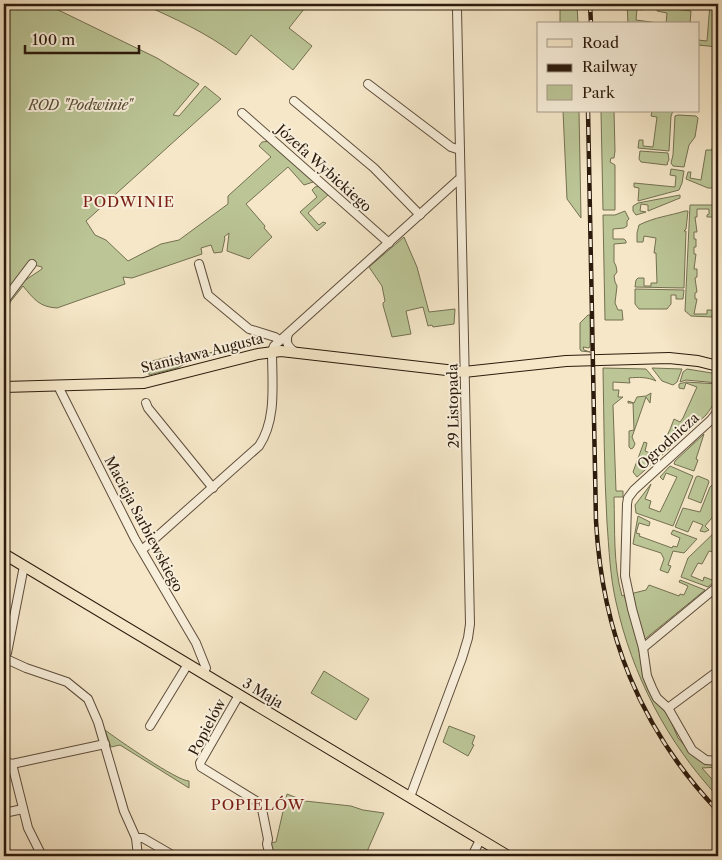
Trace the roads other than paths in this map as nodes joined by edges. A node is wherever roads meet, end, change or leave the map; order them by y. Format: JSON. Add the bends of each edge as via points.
{"nodes":[{"id":1,"x":458,"y":4,"type":"edge"},
{"id":2,"x":368,"y":84,"type":"dead end"},
{"id":3,"x":294,"y":101,"type":"dead end"},
{"id":4,"x":242,"y":113,"type":"dead end"},
{"id":5,"x":460,"y":150,"type":"junction"},
{"id":6,"x":460,"y":179,"type":"junction"},
{"id":7,"x":420,"y":215,"type":"junction"},
{"id":8,"x":389,"y":243,"type":"junction"},
{"id":9,"x":32,"y":264,"type":"dead end"},
{"id":10,"x":199,"y":264,"type":"dead end"},
{"id":11,"x":4,"y":301,"type":"edge"},
{"id":12,"x":288,"y":334,"type":"junction"},
{"id":13,"x":279,"y":340,"type":"junction"},
{"id":14,"x":272,"y":351,"type":"junction"},
{"id":15,"x":295,"y":352,"type":"junction"},
{"id":16,"x":716,"y":364,"type":"edge"},
{"id":17,"x":464,"y":372,"type":"junction"},
{"id":18,"x":60,"y":386,"type":"junction"},
{"id":19,"x":4,"y":387,"type":"edge"},
{"id":20,"x":146,"y":403,"type":"dead end"},
{"id":21,"x":718,"y":411,"type":"edge"},
{"id":22,"x":212,"y":488,"type":"junction"},
{"id":23,"x":142,"y":550,"type":"junction"},
{"id":24,"x":4,"y":554,"type":"edge"},
{"id":25,"x":24,"y":566,"type":"junction"},
{"id":26,"x":718,"y":586,"type":"edge"},
{"id":27,"x":644,"y":648,"type":"junction"},
{"id":28,"x":4,"y":658,"type":"edge"},
{"id":29,"x":188,"y":664,"type":"junction"},
{"id":30,"x":718,"y":671,"type":"edge"},
{"id":31,"x":203,"y":673,"type":"junction"},
{"id":32,"x":239,"y":695,"type":"junction"},
{"id":33,"x":668,"y":708,"type":"junction"},
{"id":34,"x":150,"y":726,"type":"dead end"},
{"id":35,"x":105,"y":744,"type":"junction"},
{"id":36,"x":4,"y":761,"type":"edge"},
{"id":37,"x":718,"y":761,"type":"edge"},
{"id":38,"x":12,"y":764,"type":"junction"},
{"id":39,"x":410,"y":797,"type":"junction"},
{"id":40,"x":23,"y":809,"type":"junction"},
{"id":41,"x":4,"y":813,"type":"edge"},
{"id":42,"x":136,"y":838,"type":"junction"},
{"id":43,"x":480,"y":840,"type":"junction"},
{"id":44,"x":42,"y":856,"type":"edge"},
{"id":45,"x":138,"y":856,"type":"edge"},
{"id":46,"x":174,"y":856,"type":"edge"},
{"id":47,"x":270,"y":856,"type":"edge"},
{"id":48,"x":472,"y":856,"type":"edge"},
{"id":49,"x":508,"y":856,"type":"edge"}],
"edges":[{"from":1,"to":5,"type":"street","name":"29 Listopada"},
{"from":2,"to":5,"type":"street","via":[[451,148]]},
{"from":3,"to":7,"type":"street","via":[[374,168]]},
{"from":4,"to":8,"type":"street","name":"Józefa Wybickiego"},
{"from":5,"to":6,"type":"street","name":"29 Listopada"},
{"from":6,"to":7,"type":"street","name":"Stanisława Augusta"},
{"from":6,"to":17,"type":"street","name":"29 Listopada"},
{"from":7,"to":8,"type":"street","name":"Stanisława Augusta"},
{"from":8,"to":12,"type":"street","name":"Stanisława Augusta"},
{"from":9,"to":11,"type":"street"},
{"from":10,"to":13,"type":"street","via":[[208,295],[250,329]]},
{"from":12,"to":13,"type":"street","name":"Stanisława Augusta"},
{"from":12,"to":15,"type":"street","via":[[286,342]]},
{"from":13,"to":14,"type":"street","name":"Stanisława Augusta"},
{"from":14,"to":15,"type":"main road"},
{"from":14,"to":18,"type":"main road","name":"Stanisława Augusta","via":[[144,383]]},
{"from":14,"to":22,"type":"street","via":[[272,407],[266,435],[259,446]]},
{"from":15,"to":17,"type":"main road"},
{"from":16,"to":17,"type":"main road","via":[[668,358],[566,361]]},
{"from":17,"to":39,"type":"street","name":"29 Listopada","via":[[469,631]]},
{"from":18,"to":19,"type":"main road","name":"Stanisława Augusta"},
{"from":18,"to":23,"type":"street","name":"Macieja Sarbiewskiego"},
{"from":20,"to":22,"type":"street"},
{"from":21,"to":27,"type":"street","name":"Ogrodnicza","via":[[628,498],[625,576]]},
{"from":22,"to":23,"type":"street"},
{"from":23,"to":31,"type":"street","name":"Macieja Sarbiewskiego","via":[[196,643],[206,668]]},
{"from":24,"to":25,"type":"main road","name":"3 Maja"},
{"from":25,"to":28,"type":"street"},
{"from":25,"to":29,"type":"main road","name":"3 Maja"},
{"from":26,"to":27,"type":"street"},
{"from":27,"to":33,"type":"street","via":[[652,688]]},
{"from":28,"to":35,"type":"street","via":[[59,678],[83,693],[92,704]]},
{"from":29,"to":31,"type":"main road","name":"3 Maja"},
{"from":29,"to":34,"type":"street"},
{"from":30,"to":33,"type":"street"},
{"from":31,"to":32,"type":"main road","name":"3 Maja"},
{"from":32,"to":39,"type":"main road","name":"3 Maja"},
{"from":32,"to":47,"type":"street","name":"Popielów","via":[[200,763],[261,804]]},
{"from":33,"to":37,"type":"street","via":[[698,756]]},
{"from":35,"to":38,"type":"street"},
{"from":35,"to":42,"type":"street","via":[[124,811]]},
{"from":36,"to":38,"type":"street"},
{"from":38,"to":40,"type":"street"},
{"from":39,"to":43,"type":"main road","name":"3 Maja"},
{"from":40,"to":41,"type":"street"},
{"from":40,"to":44,"type":"street"},
{"from":42,"to":45,"type":"street"},
{"from":42,"to":46,"type":"street","via":[[143,838]]},
{"from":43,"to":48,"type":"street"},
{"from":43,"to":49,"type":"main road","name":"3 Maja"}]}
